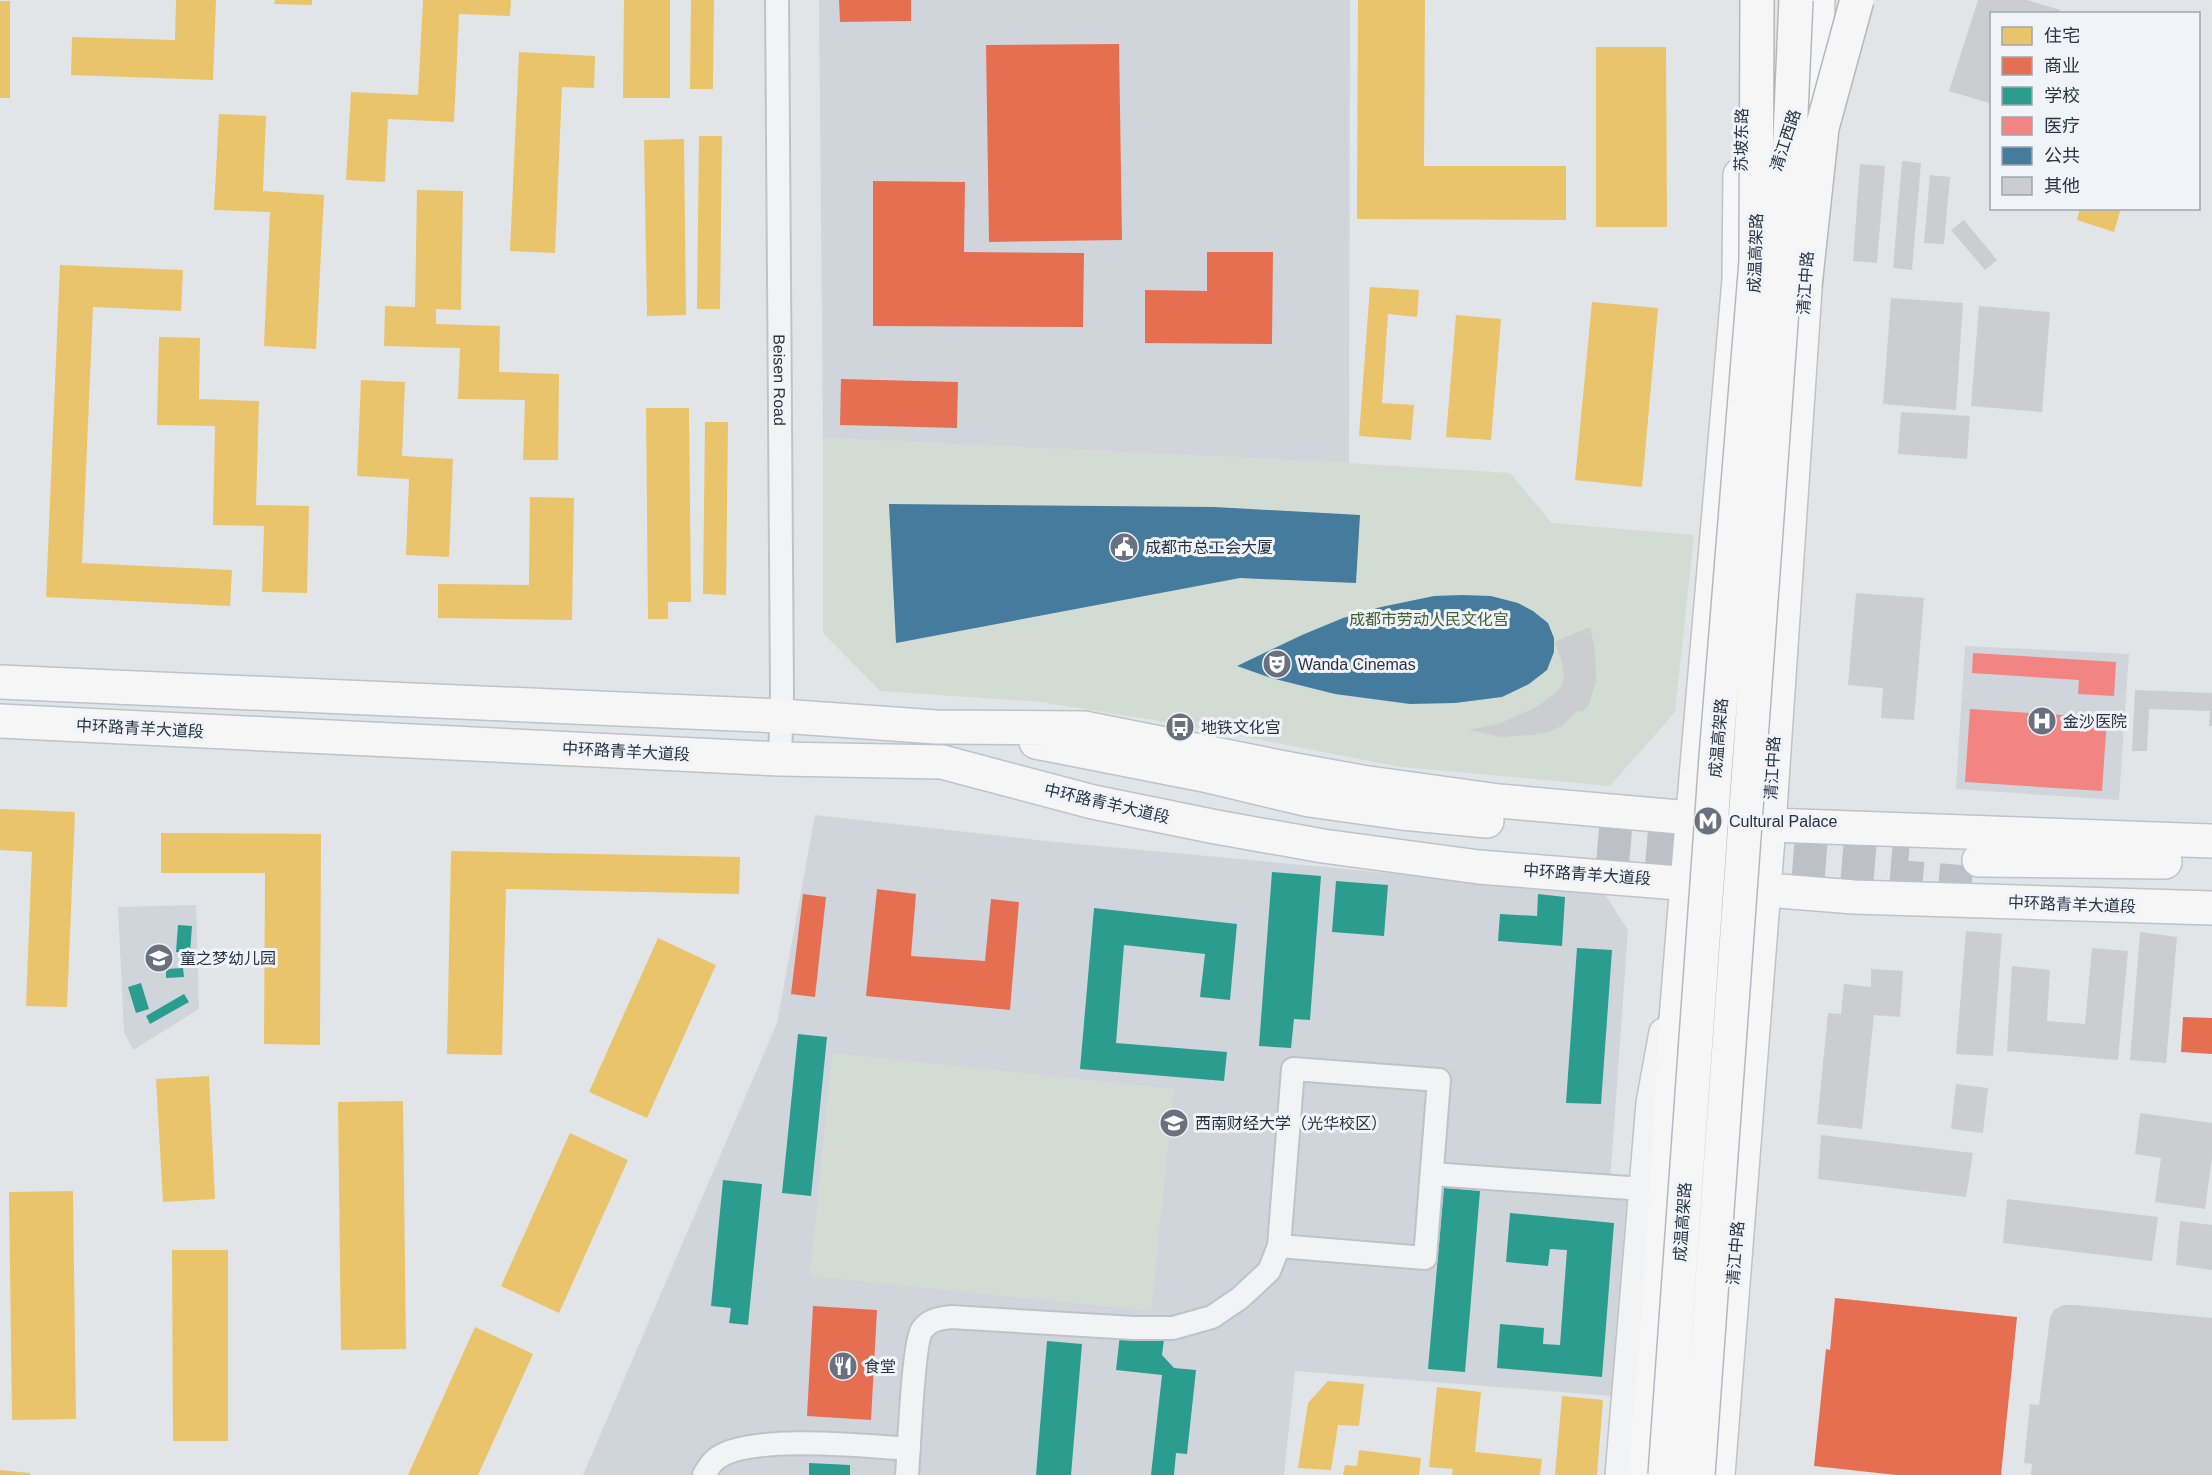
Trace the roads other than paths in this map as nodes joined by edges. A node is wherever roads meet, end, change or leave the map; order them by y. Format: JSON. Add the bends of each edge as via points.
{"nodes":[{"id":1,"x":777,"y":0,"type":"edge"},
{"id":2,"x":1741,"y":0,"type":"edge"},
{"id":3,"x":1757,"y":0,"type":"edge"},
{"id":4,"x":1796,"y":0,"type":"edge"},
{"id":5,"x":1818,"y":0,"type":"edge"},
{"id":6,"x":1831,"y":0,"type":"edge"},
{"id":7,"x":1855,"y":0,"type":"edge"},
{"id":8,"x":1817,"y":40,"type":"junction"},
{"id":9,"x":1814,"y":168,"type":"junction"},
{"id":10,"x":1739,"y":280,"type":"junction"},
{"id":11,"x":1769,"y":482,"type":"junction"},
{"id":12,"x":0,"y":682,"type":"edge"},
{"id":13,"x":781,"y":716,"type":"junction"},
{"id":14,"x":0,"y":721,"type":"edge"},
{"id":15,"x":936,"y":727,"type":"junction"},
{"id":16,"x":780,"y":759,"type":"junction"},
{"id":17,"x":942,"y":762,"type":"junction"},
{"id":18,"x":1693,"y":818,"type":"junction"},
{"id":19,"x":1769,"y":825,"type":"junction"},
{"id":20,"x":2212,"y":842,"type":"edge"},
{"id":21,"x":2212,"y":862,"type":"edge"},
{"id":22,"x":1687,"y":882,"type":"junction"},
{"id":23,"x":1764,"y":888,"type":"junction"},
{"id":24,"x":2212,"y":889,"type":"edge"},
{"id":25,"x":2212,"y":908,"type":"edge"},
{"id":26,"x":1684,"y":921,"type":"junction"},
{"id":27,"x":1676,"y":1019,"type":"junction"},
{"id":28,"x":1432,"y":1174,"type":"junction"},
{"id":29,"x":1643,"y":1189,"type":"junction"},
{"id":30,"x":1280,"y":1246,"type":"junction"},
{"id":31,"x":909,"y":1449,"type":"junction"},
{"id":32,"x":704,"y":1475,"type":"edge"},
{"id":33,"x":907,"y":1475,"type":"edge"},
{"id":34,"x":1619,"y":1475,"type":"edge"},
{"id":35,"x":1648,"y":1475,"type":"edge"},
{"id":36,"x":1665,"y":1475,"type":"edge"},
{"id":37,"x":1698,"y":1475,"type":"edge"},
{"id":38,"x":1718,"y":1475,"type":"edge"}],
"edges":[{"from":1,"to":13,"type":"street","name":"Beisen Road"},
{"from":2,"to":10,"type":"main road","name":"苏坡东路"},
{"from":3,"to":36,"type":"main road","name":"成温高架路","bridge":true,"via":[[1756,261]]},
{"from":4,"to":11,"type":"main road","name":"成温高架路","bridge":true,"via":[[1783,295]]},
{"from":5,"to":8,"type":"main road"},
{"from":6,"to":8,"type":"main road","name":"清江西路"},
{"from":7,"to":9,"type":"main road","name":"清江西路","via":[[1841,44]]},
{"from":7,"to":11,"type":"main road","bridge":true,"via":[[1822,128],[1798,351]]},
{"from":8,"to":9,"type":"main road"},
{"from":8,"to":10,"type":"main road","name":"清江西路"},
{"from":9,"to":19,"type":"main road","name":"清江中路"},
{"from":10,"to":18,"type":"main road"},
{"from":11,"to":37,"type":"main road","name":"成温高架路","bridge":true},
{"from":12,"to":13,"type":"main road"},
{"from":13,"to":15,"type":"main road"},
{"from":13,"to":16,"type":"street","name":"Beisen Road"},
{"from":14,"to":16,"type":"main road","name":"中环路青羊大道段"},
{"from":15,"to":17,"type":"main road","via":[[976,730],[1321,801],[1598,840],[1405,839],[1278,819],[1052,774]]},
{"from":15,"to":18,"type":"main road","via":[[1084,728],[1362,782],[1499,801]]},
{"from":16,"to":17,"type":"main road","name":"中环路青羊大道段"},
{"from":17,"to":22,"type":"main road","name":"中环路青羊大道段","via":[[1094,802],[1323,846],[1479,867]]},
{"from":18,"to":19,"type":"main road"},
{"from":18,"to":22,"type":"main road"},
{"from":19,"to":20,"type":"main road"},
{"from":19,"to":23,"type":"main road","name":"清江中路"},
{"from":21,"to":24,"type":"main road","via":[[1979,872]]},
{"from":22,"to":23,"type":"main road","name":"中环路青羊大道段"},
{"from":22,"to":26,"type":"main road"},
{"from":23,"to":25,"type":"main road","name":"中环路青羊大道段","via":[[1854,897]]},
{"from":23,"to":38,"type":"main road","name":"清江中路"},
{"from":26,"to":27,"type":"main road"},
{"from":26,"to":29,"type":"street","via":[[1650,1103]]},
{"from":27,"to":35,"type":"main road"},
{"from":27,"to":35,"type":"main road","via":[[1673,1168]]},
{"from":28,"to":29,"type":"street"},
{"from":28,"to":30,"type":"street","via":[[1425,1258]]},
{"from":28,"to":30,"type":"street","via":[[1439,1080],[1293,1069]]},
{"from":29,"to":34,"type":"street"},
{"from":30,"to":31,"type":"street","via":[[1269,1271],[1240,1298],[1212,1317],[1173,1328],[951,1317],[932,1320],[921,1332],[919,1341]]},
{"from":31,"to":32,"type":"street","via":[[817,1442],[741,1449],[716,1459]]},
{"from":31,"to":33,"type":"street"}]}
